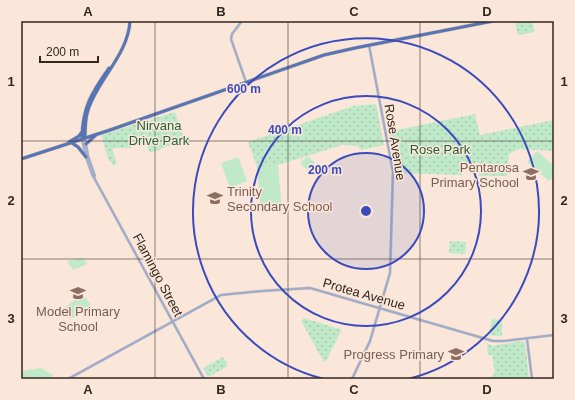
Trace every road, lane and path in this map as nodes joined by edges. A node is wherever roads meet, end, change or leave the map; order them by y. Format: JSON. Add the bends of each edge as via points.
{"nodes":[{"id":1,"x":130,"y":21,"type":"edge"},
{"id":2,"x":242,"y":21,"type":"edge"},
{"id":3,"x":493,"y":21,"type":"edge"},
{"id":4,"x":369,"y":45,"type":"junction"},
{"id":5,"x":118,"y":54,"type":"junction"},
{"id":6,"x":246,"y":82,"type":"junction"},
{"id":7,"x":85,"y":126,"type":"junction"},
{"id":8,"x":82,"y":131,"type":"junction"},
{"id":9,"x":96,"y":134,"type":"junction"},
{"id":10,"x":84,"y":138,"type":"junction"},
{"id":11,"x":72,"y":143,"type":"junction"},
{"id":12,"x":86,"y":144,"type":"junction"},
{"id":13,"x":64,"y":145,"type":"junction"},
{"id":14,"x":86,"y":157,"type":"junction"},
{"id":15,"x":21,"y":159,"type":"edge"},
{"id":16,"x":96,"y":180,"type":"junction"},
{"id":17,"x":380,"y":308,"type":"junction"},
{"id":18,"x":173,"y":322,"type":"junction"},
{"id":19,"x":554,"y":335,"type":"edge"},
{"id":20,"x":527,"y":338,"type":"junction"},
{"id":21,"x":69,"y":379,"type":"edge"},
{"id":22,"x":204,"y":379,"type":"edge"},
{"id":23,"x":352,"y":379,"type":"edge"},
{"id":24,"x":532,"y":379,"type":"edge"}],
"edges":[{"from":1,"to":5,"type":"main road"},
{"from":2,"to":6,"type":"street","via":[[231,40]]},
{"from":3,"to":4,"type":"main road"},
{"from":4,"to":6,"type":"main road","via":[[324,56]]},
{"from":4,"to":17,"type":"street","name":"Rose Avenue","via":[[393,175],[390,273]]},
{"from":5,"to":7,"type":"main road","via":[[92,100]]},
{"from":5,"to":8,"type":"main road","via":[[91,95],[84,114]]},
{"from":6,"to":9,"type":"main road"},
{"from":7,"to":9,"type":"main road","via":[[90,133]]},
{"from":7,"to":10,"type":"main road"},
{"from":8,"to":10,"type":"main road"},
{"from":8,"to":13,"type":"main road","via":[[80,136]]},
{"from":9,"to":10,"type":"main road"},
{"from":9,"to":12,"type":"main road"},
{"from":10,"to":11,"type":"main road"},
{"from":10,"to":12,"type":"street","name":"Flamingo Street"},
{"from":10,"to":14,"type":"street","name":"Flamingo Street"},
{"from":11,"to":13,"type":"main road"},
{"from":11,"to":14,"type":"main road"},
{"from":12,"to":16,"type":"street","name":"Flamingo Street"},
{"from":13,"to":15,"type":"main road"},
{"from":14,"to":16,"type":"street","name":"Flamingo Street"},
{"from":16,"to":18,"type":"street","name":"Flamingo Street"},
{"from":17,"to":18,"type":"street","name":"Protea Avenue","via":[[303,287],[224,294]]},
{"from":17,"to":20,"type":"street","name":"Protea Avenue","via":[[493,341]]},
{"from":17,"to":23,"type":"street","name":"Rose Avenue","via":[[369,344]]},
{"from":18,"to":21,"type":"street","name":"Protea Avenue"},
{"from":18,"to":22,"type":"street","name":"Flamingo Street"},
{"from":19,"to":20,"type":"street","name":"Protea Avenue"},
{"from":20,"to":24,"type":"street"}]}
